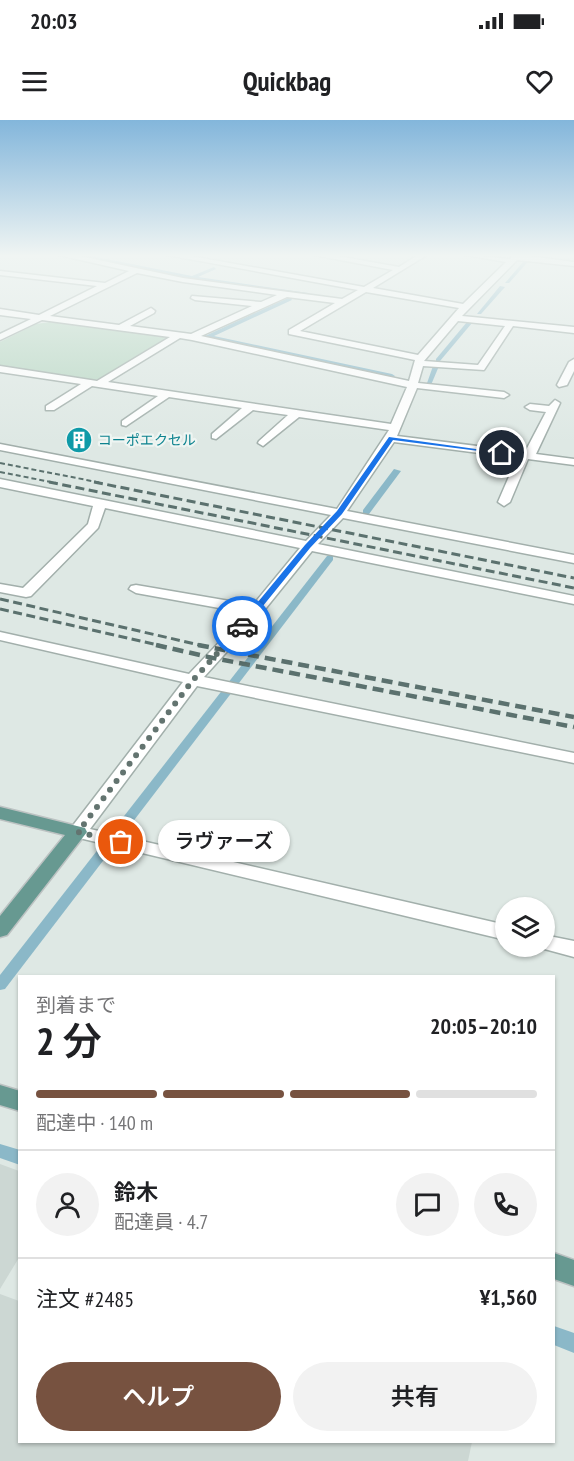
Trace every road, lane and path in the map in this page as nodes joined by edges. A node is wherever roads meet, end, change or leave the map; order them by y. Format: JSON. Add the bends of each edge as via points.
{"nodes":[{"id":1,"x":39,"y":318,"type":"edge"},
{"id":2,"x":44,"y":318,"type":"edge"},
{"id":3,"x":139,"y":318,"type":"edge"},
{"id":4,"x":236,"y":318,"type":"edge"},
{"id":5,"x":317,"y":318,"type":"edge"},
{"id":6,"x":456,"y":318,"type":"joint"},
{"id":7,"x":510,"y":324,"type":"junction"},
{"id":8,"x":120,"y":328,"type":"junction"},
{"id":9,"x":574,"y":330,"type":"edge"},
{"id":10,"x":178,"y":335,"type":"junction"},
{"id":11,"x":0,"y":337,"type":"edge"},
{"id":12,"x":192,"y":337,"type":"junction"},
{"id":13,"x":419,"y":360,"type":"junction"},
{"id":14,"x":574,"y":362,"type":"edge"},
{"id":15,"x":0,"y":369,"type":"edge"},
{"id":16,"x":94,"y":384,"type":"junction"},
{"id":17,"x":413,"y":385,"type":"junction"},
{"id":18,"x":562,"y":385,"type":"dead end"},
{"id":19,"x":167,"y":394,"type":"junction"},
{"id":20,"x":504,"y":395,"type":"dead end"},
{"id":21,"x":252,"y":406,"type":"junction"},
{"id":22,"x":530,"y":406,"type":"dead end"},
{"id":23,"x":50,"y":408,"type":"dead end"},
{"id":24,"x":297,"y":413,"type":"junction"},
{"id":25,"x":126,"y":423,"type":"dead end"},
{"id":26,"x":393,"y":433,"type":"junction"},
{"id":27,"x":216,"y":436,"type":"dead end"},
{"id":28,"x":263,"y":443,"type":"dead end"},
{"id":29,"x":0,"y":447,"type":"edge"},
{"id":30,"x":526,"y":456,"type":"junction"},
{"id":31,"x":574,"y":462,"type":"edge"},
{"id":32,"x":0,"y":483,"type":"edge"},
{"id":33,"x":504,"y":502,"type":"dead end"},
{"id":34,"x":100,"y":504,"type":"junction"},
{"id":35,"x":339,"y":513,"type":"junction"},
{"id":36,"x":308,"y":547,"type":"junction"},
{"id":37,"x":574,"y":559,"type":"edge"},
{"id":38,"x":0,"y":588,"type":"edge"},
{"id":39,"x":136,"y":589,"type":"dead end"},
{"id":40,"x":574,"y":600,"type":"edge"},
{"id":41,"x":257,"y":610,"type":"junction"},
{"id":42,"x":0,"y":636,"type":"edge"},
{"id":43,"x":193,"y":680,"type":"junction"},
{"id":44,"x":574,"y":758,"type":"edge"},
{"id":45,"x":0,"y":813,"type":"edge"},
{"id":46,"x":82,"y":833,"type":"junction"},
{"id":47,"x":0,"y":930,"type":"edge"},
{"id":48,"x":495,"y":930,"type":"edge"},
{"id":49,"x":555,"y":945,"type":"edge"},
{"id":50,"x":574,"y":949,"type":"edge"},
{"id":51,"x":0,"y":1095,"type":"edge"},
{"id":52,"x":18,"y":1100,"type":"edge"},
{"id":53,"x":555,"y":1266,"type":"edge"},
{"id":54,"x":574,"y":1272,"type":"edge"}],
"edges":[{"from":1,"to":11,"type":"street"},
{"from":2,"to":8,"type":"street"},
{"from":3,"to":8,"type":"street"},
{"from":4,"to":12,"type":"street"},
{"from":5,"to":13,"type":"street","via":[[292,332]]},
{"from":6,"to":7,"type":"street"},
{"from":6,"to":13,"type":"street"},
{"from":7,"to":9,"type":"street"},
{"from":7,"to":13,"type":"street","via":[[481,368]]},
{"from":8,"to":10,"type":"street"},
{"from":10,"to":12,"type":"street"},
{"from":10,"to":16,"type":"street"},
{"from":12,"to":17,"type":"street"},
{"from":13,"to":17,"type":"street"},
{"from":14,"to":18,"type":"street"},
{"from":15,"to":16,"type":"street"},
{"from":16,"to":19,"type":"street"},
{"from":16,"to":23,"type":"street"},
{"from":17,"to":20,"type":"street"},
{"from":17,"to":26,"type":"street"},
{"from":19,"to":21,"type":"street"},
{"from":19,"to":25,"type":"street"},
{"from":21,"to":24,"type":"street"},
{"from":21,"to":27,"type":"street"},
{"from":22,"to":30,"type":"street","via":[[554,406]]},
{"from":24,"to":26,"type":"street"},
{"from":24,"to":28,"type":"street"},
{"from":26,"to":30,"type":"street"},
{"from":26,"to":35,"type":"street"},
{"from":29,"to":35,"type":"street"},
{"from":30,"to":31,"type":"street"},
{"from":30,"to":33,"type":"street"},
{"from":32,"to":34,"type":"street"},
{"from":34,"to":36,"type":"street"},
{"from":34,"to":38,"type":"street","via":[[94,525],[26,593]]},
{"from":35,"to":36,"type":"street"},
{"from":35,"to":37,"type":"street"},
{"from":36,"to":40,"type":"street"},
{"from":36,"to":41,"type":"street"},
{"from":39,"to":41,"type":"street"},
{"from":41,"to":43,"type":"street"},
{"from":42,"to":43,"type":"street"},
{"from":43,"to":44,"type":"street"},
{"from":43,"to":46,"type":"street"},
{"from":45,"to":46,"type":"main road"},
{"from":46,"to":47,"type":"main road"},
{"from":46,"to":48,"type":"street"},
{"from":49,"to":50,"type":"street"},
{"from":51,"to":52,"type":"main road"},
{"from":53,"to":54,"type":"main road"}]}
